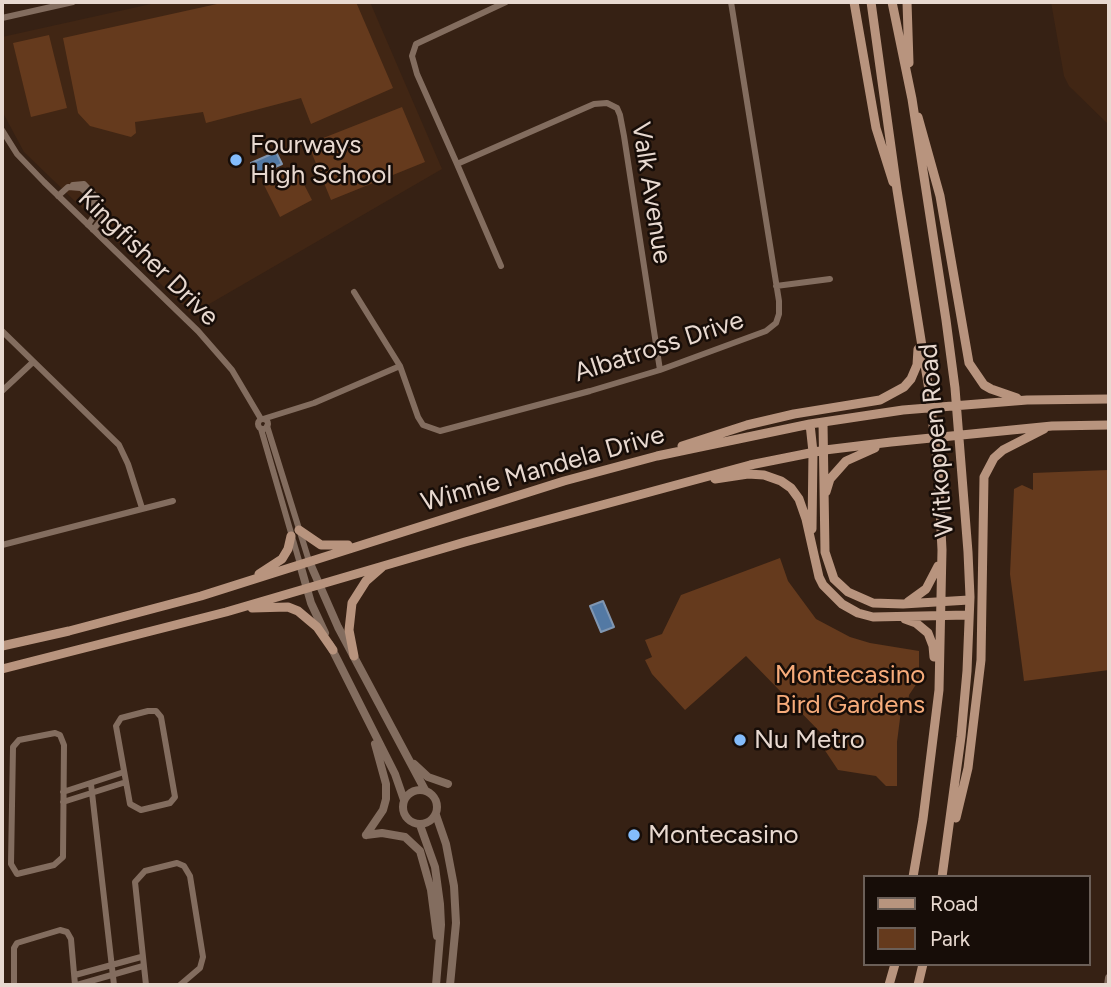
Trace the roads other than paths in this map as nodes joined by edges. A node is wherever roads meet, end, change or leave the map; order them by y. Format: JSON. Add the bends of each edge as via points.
{"nodes":[{"id":1,"x":73,"y":2,"type":"edge"},
{"id":2,"x":506,"y":2,"type":"edge"},
{"id":3,"x":731,"y":2,"type":"edge"},
{"id":4,"x":854,"y":2,"type":"edge"},
{"id":5,"x":871,"y":2,"type":"edge"},
{"id":6,"x":892,"y":2,"type":"edge"},
{"id":7,"x":907,"y":2,"type":"edge"},
{"id":8,"x":57,"y":4,"type":"edge"},
{"id":9,"x":2,"y":18,"type":"edge"},
{"id":10,"x":907,"y":76,"type":"junction"},
{"id":11,"x":912,"y":99,"type":"junction"},
{"id":12,"x":2,"y":130,"type":"edge"},
{"id":13,"x":457,"y":164,"type":"junction"},
{"id":14,"x":897,"y":190,"type":"junction"},
{"id":15,"x":58,"y":196,"type":"junction"},
{"id":16,"x":90,"y":228,"type":"junction"},
{"id":17,"x":501,"y":265,"type":"dead end"},
{"id":18,"x":830,"y":279,"type":"dead end"},
{"id":19,"x":776,"y":286,"type":"junction"},
{"id":20,"x":354,"y":292,"type":"dead end"},
{"id":21,"x":916,"y":312,"type":"junction"},
{"id":22,"x":2,"y":331,"type":"edge"},
{"id":23,"x":33,"y":362,"type":"junction"},
{"id":24,"x":400,"y":366,"type":"junction"},
{"id":25,"x":660,"y":370,"type":"junction"},
{"id":26,"x":2,"y":391,"type":"edge"},
{"id":27,"x":1109,"y":399,"type":"edge"},
{"id":28,"x":1027,"y":400,"type":"junction"},
{"id":29,"x":823,"y":422,"type":"junction"},
{"id":30,"x":264,"y":424,"type":"junction"},
{"id":31,"x":810,"y":424,"type":"junction"},
{"id":32,"x":1109,"y":425,"type":"edge"},
{"id":33,"x":1052,"y":426,"type":"junction"},
{"id":34,"x":891,"y":442,"type":"junction"},
{"id":35,"x":825,"y":450,"type":"junction"},
{"id":36,"x":813,"y":452,"type":"junction"},
{"id":37,"x":657,"y":456,"type":"junction"},
{"id":38,"x":664,"y":486,"type":"junction"},
{"id":39,"x":282,"y":489,"type":"junction"},
{"id":40,"x":824,"y":500,"type":"junction"},
{"id":41,"x":173,"y":501,"type":"dead end"},
{"id":42,"x":142,"y":508,"type":"junction"},
{"id":43,"x":294,"y":513,"type":"junction"},
{"id":44,"x":285,"y":516,"type":"junction"},
{"id":45,"x":295,"y":533,"type":"junction"},
{"id":46,"x":366,"y":543,"type":"junction"},
{"id":47,"x":2,"y":545,"type":"edge"},
{"id":48,"x":812,"y":545,"type":"junction"},
{"id":49,"x":942,"y":550,"type":"junction"},
{"id":50,"x":304,"y":563,"type":"junction"},
{"id":51,"x":387,"y":564,"type":"junction"},
{"id":52,"x":249,"y":582,"type":"junction"},
{"id":53,"x":318,"y":584,"type":"junction"},
{"id":54,"x":306,"y":588,"type":"junction"},
{"id":55,"x":970,"y":600,"type":"junction"},
{"id":56,"x":940,"y":601,"type":"junction"},
{"id":57,"x":903,"y":604,"type":"junction"},
{"id":58,"x":226,"y":612,"type":"junction"},
{"id":59,"x":939,"y":614,"type":"junction"},
{"id":60,"x":968,"y":615,"type":"junction"},
{"id":61,"x":898,"y":617,"type":"junction"},
{"id":62,"x":2,"y":646,"type":"edge"},
{"id":63,"x":333,"y":650,"type":"junction"},
{"id":64,"x":354,"y":656,"type":"junction"},
{"id":65,"x":2,"y":669,"type":"edge"},
{"id":66,"x":939,"y":690,"type":"junction"},
{"id":67,"x":369,"y":723,"type":"junction"},
{"id":68,"x":404,"y":751,"type":"junction"},
{"id":69,"x":124,"y":772,"type":"junction"},
{"id":70,"x":126,"y":782,"type":"junction"},
{"id":71,"x":91,"y":783,"type":"junction"},
{"id":72,"x":448,"y":784,"type":"dead end"},
{"id":73,"x":425,"y":790,"type":"junction"},
{"id":74,"x":63,"y":792,"type":"junction"},
{"id":75,"x":93,"y":793,"type":"junction"},
{"id":76,"x":404,"y":800,"type":"junction"},
{"id":77,"x":63,"y":802,"type":"junction"},
{"id":78,"x":436,"y":815,"type":"junction"},
{"id":79,"x":420,"y":825,"type":"junction"},
{"id":80,"x":947,"y":856,"type":"junction"},
{"id":81,"x":913,"y":875,"type":"edge"},
{"id":82,"x":942,"y":875,"type":"edge"},
{"id":83,"x":439,"y":952,"type":"junction"},
{"id":84,"x":141,"y":957,"type":"junction"},
{"id":85,"x":112,"y":965,"type":"junction"},
{"id":86,"x":143,"y":966,"type":"junction"},
{"id":87,"x":894,"y":966,"type":"edge"},
{"id":88,"x":923,"y":966,"type":"edge"},
{"id":89,"x":113,"y":974,"type":"junction"},
{"id":90,"x":75,"y":975,"type":"junction"},
{"id":91,"x":1109,"y":978,"type":"edge"},
{"id":92,"x":14,"y":985,"type":"edge"},
{"id":93,"x":76,"y":985,"type":"edge"},
{"id":94,"x":114,"y":985,"type":"edge"},
{"id":95,"x":146,"y":985,"type":"edge"},
{"id":96,"x":180,"y":985,"type":"edge"},
{"id":97,"x":436,"y":985,"type":"edge"},
{"id":98,"x":450,"y":985,"type":"edge"},
{"id":99,"x":889,"y":985,"type":"edge"},
{"id":100,"x":918,"y":985,"type":"edge"},
{"id":101,"x":1108,"y":985,"type":"edge"}],
"edges":[{"from":1,"to":8,"type":"street"},
{"from":2,"to":13,"type":"street","via":[[425,38],[412,50]]},
{"from":3,"to":19,"type":"street","name":"Albatross Drive"},
{"from":4,"to":14,"type":"main road","via":[[876,128]]},
{"from":5,"to":14,"type":"main road","name":"Witkoppen Road"},
{"from":6,"to":10,"type":"main road","name":"Witkoppen Road"},
{"from":7,"to":10,"type":"main road"},
{"from":8,"to":9,"type":"street"},
{"from":10,"to":11,"type":"main road","name":"Witkoppen Road"},
{"from":11,"to":28,"type":"main road","via":[[940,195],[969,363],[990,390]]},
{"from":11,"to":55,"type":"main road","name":"Witkoppen Road","via":[[955,388]]},
{"from":12,"to":15,"type":"street","name":"Kingfisher Drive","via":[[17,154]]},
{"from":13,"to":17,"type":"street"},
{"from":13,"to":25,"type":"street","name":"Valk Avenue","via":[[594,104],[617,108]]},
{"from":14,"to":21,"type":"main road","name":"Witkoppen Road"},
{"from":15,"to":16,"type":"street","name":"Kingfisher Drive"},
{"from":15,"to":16,"type":"street","via":[[68,187],[84,184],[99,200],[101,220]]},
{"from":16,"to":30,"type":"street","name":"Kingfisher Drive","via":[[232,370]]},
{"from":18,"to":19,"type":"street"},
{"from":19,"to":25,"type":"street","name":"Albatross Drive","via":[[779,314],[766,331]]},
{"from":20,"to":24,"type":"street","name":"Albatross Drive"},
{"from":21,"to":37,"type":"main road","via":[[917,365],[911,379],[894,394],[747,425]]},
{"from":21,"to":49,"type":"main road","name":"Witkoppen Road","via":[[938,469]]},
{"from":22,"to":23,"type":"street"},
{"from":23,"to":26,"type":"street"},
{"from":23,"to":42,"type":"street","via":[[119,445]]},
{"from":24,"to":25,"type":"street","name":"Albatross Drive","via":[[418,417],[423,425],[440,431]]},
{"from":24,"to":30,"type":"street"},
{"from":27,"to":28,"type":"main road","name":"Winnie Mandela Drive"},
{"from":28,"to":29,"type":"main road","name":"Winnie Mandela Drive"},
{"from":29,"to":31,"type":"main road","name":"Winnie Mandela Drive"},
{"from":29,"to":35,"type":"main road"},
{"from":30,"to":39,"type":"street","name":"Kingfisher Drive"},
{"from":31,"to":36,"type":"main road"},
{"from":31,"to":37,"type":"main road","name":"Winnie Mandela Drive"},
{"from":32,"to":33,"type":"main road","name":"Winnie Mandela Drive"},
{"from":33,"to":34,"type":"main road","name":"Winnie Mandela Drive"},
{"from":33,"to":80,"type":"main road","via":[[1003,450],[993,458],[984,477],[978,696],[968,768]]},
{"from":34,"to":35,"type":"main road","name":"Winnie Mandela Drive"},
{"from":34,"to":40,"type":"main road","via":[[846,461],[830,479]]},
{"from":35,"to":36,"type":"main road","name":"Winnie Mandela Drive"},
{"from":35,"to":40,"type":"main road"},
{"from":36,"to":38,"type":"main road","name":"Winnie Mandela Drive"},
{"from":36,"to":48,"type":"main road"},
{"from":37,"to":46,"type":"main road","name":"Winnie Mandela Drive"},
{"from":38,"to":48,"type":"main road","via":[[748,474],[773,477],[799,499]]},
{"from":38,"to":51,"type":"main road","name":"Winnie Mandela Drive"},
{"from":39,"to":43,"type":"street","name":"Kingfisher Drive"},
{"from":39,"to":44,"type":"street","name":"Kingfisher Drive"},
{"from":40,"to":57,"type":"main road","via":[[825,552],[834,579],[860,599]]},
{"from":41,"to":42,"type":"street"},
{"from":42,"to":47,"type":"street"},
{"from":43,"to":44,"type":"street"},
{"from":43,"to":45,"type":"street","name":"Kingfisher Drive"},
{"from":44,"to":45,"type":"street","name":"Kingfisher Drive"},
{"from":45,"to":46,"type":"main road","via":[[321,545]]},
{"from":45,"to":50,"type":"street","name":"Kingfisher Drive"},
{"from":45,"to":52,"type":"main road","via":[[282,559]]},
{"from":46,"to":50,"type":"main road","name":"Winnie Mandela Drive"},
{"from":48,"to":61,"type":"main road","via":[[823,586],[842,604],[873,617]]},
{"from":49,"to":56,"type":"main road","name":"Witkoppen Road"},
{"from":49,"to":57,"type":"main road","via":[[926,589]]},
{"from":50,"to":52,"type":"main road","name":"Winnie Mandela Drive"},
{"from":50,"to":53,"type":"street"},
{"from":50,"to":54,"type":"street"},
{"from":51,"to":53,"type":"main road","name":"Winnie Mandela Drive"},
{"from":51,"to":64,"type":"main road","via":[[366,581],[352,603],[349,629]]},
{"from":52,"to":62,"type":"main road","name":"Winnie Mandela Drive"},
{"from":53,"to":54,"type":"main road","name":"Winnie Mandela Drive"},
{"from":53,"to":64,"type":"street"},
{"from":54,"to":58,"type":"main road","name":"Winnie Mandela Drive"},
{"from":54,"to":63,"type":"street"},
{"from":55,"to":56,"type":"main road"},
{"from":55,"to":60,"type":"main road","name":"Witkoppen Road"},
{"from":56,"to":57,"type":"main road"},
{"from":56,"to":59,"type":"main road","name":"Witkoppen Road"},
{"from":58,"to":63,"type":"main road","via":[[288,607],[317,627]]},
{"from":58,"to":65,"type":"main road","name":"Winnie Mandela Drive"},
{"from":59,"to":60,"type":"main road"},
{"from":59,"to":61,"type":"main road"},
{"from":59,"to":66,"type":"main road","name":"Witkoppen Road"},
{"from":60,"to":80,"type":"main road","name":"Witkoppen Road"},
{"from":61,"to":66,"type":"main road","via":[[928,633]]},
{"from":63,"to":67,"type":"street"},
{"from":64,"to":68,"type":"street"},
{"from":66,"to":81,"type":"main road","name":"Witkoppen Road"},
{"from":67,"to":76,"type":"street"},
{"from":67,"to":83,"type":"street","via":[[386,799],[366,835],[405,837],[420,850]]},
{"from":68,"to":72,"type":"street","via":[[421,772]]},
{"from":68,"to":73,"type":"street"},
{"from":69,"to":70,"type":"street"},
{"from":69,"to":70,"type":"street","via":[[118,721],[156,711],[162,723],[174,800],[154,809],[136,810],[130,804]]},
{"from":69,"to":71,"type":"street"},
{"from":70,"to":75,"type":"street"},
{"from":71,"to":74,"type":"street"},
{"from":71,"to":75,"type":"street"},
{"from":73,"to":76,"type":"street","via":[[415,790]]},
{"from":73,"to":78,"type":"street","via":[[436,799]]},
{"from":74,"to":77,"type":"street"},
{"from":74,"to":77,"type":"street","via":[[64,745],[60,736],[51,733],[16,742],[12,754],[11,864],[17,874],[61,860]]},
{"from":75,"to":77,"type":"street"},
{"from":75,"to":85,"type":"street"},
{"from":76,"to":79,"type":"street","via":[[406,817]]},
{"from":78,"to":79,"type":"street"},
{"from":78,"to":98,"type":"street","via":[[454,886]]},
{"from":79,"to":83,"type":"street","via":[[438,883]]},
{"from":80,"to":82,"type":"main road","name":"Witkoppen Road"},
{"from":83,"to":97,"type":"street"},
{"from":84,"to":85,"type":"street"},
{"from":84,"to":86,"type":"street"},
{"from":84,"to":96,"type":"street","via":[[135,882],[145,871],[181,863],[190,876],[203,957],[200,968]]},
{"from":85,"to":89,"type":"street"},
{"from":85,"to":90,"type":"street"},
{"from":86,"to":89,"type":"street"},
{"from":86,"to":95,"type":"street"},
{"from":87,"to":99,"type":"main road"},
{"from":88,"to":100,"type":"main road"},
{"from":89,"to":93,"type":"street"},
{"from":89,"to":94,"type":"street"},
{"from":90,"to":92,"type":"street","via":[[71,939],[60,930],[15,945]]},
{"from":90,"to":93,"type":"street"},
{"from":91,"to":101,"type":"street"}]}
